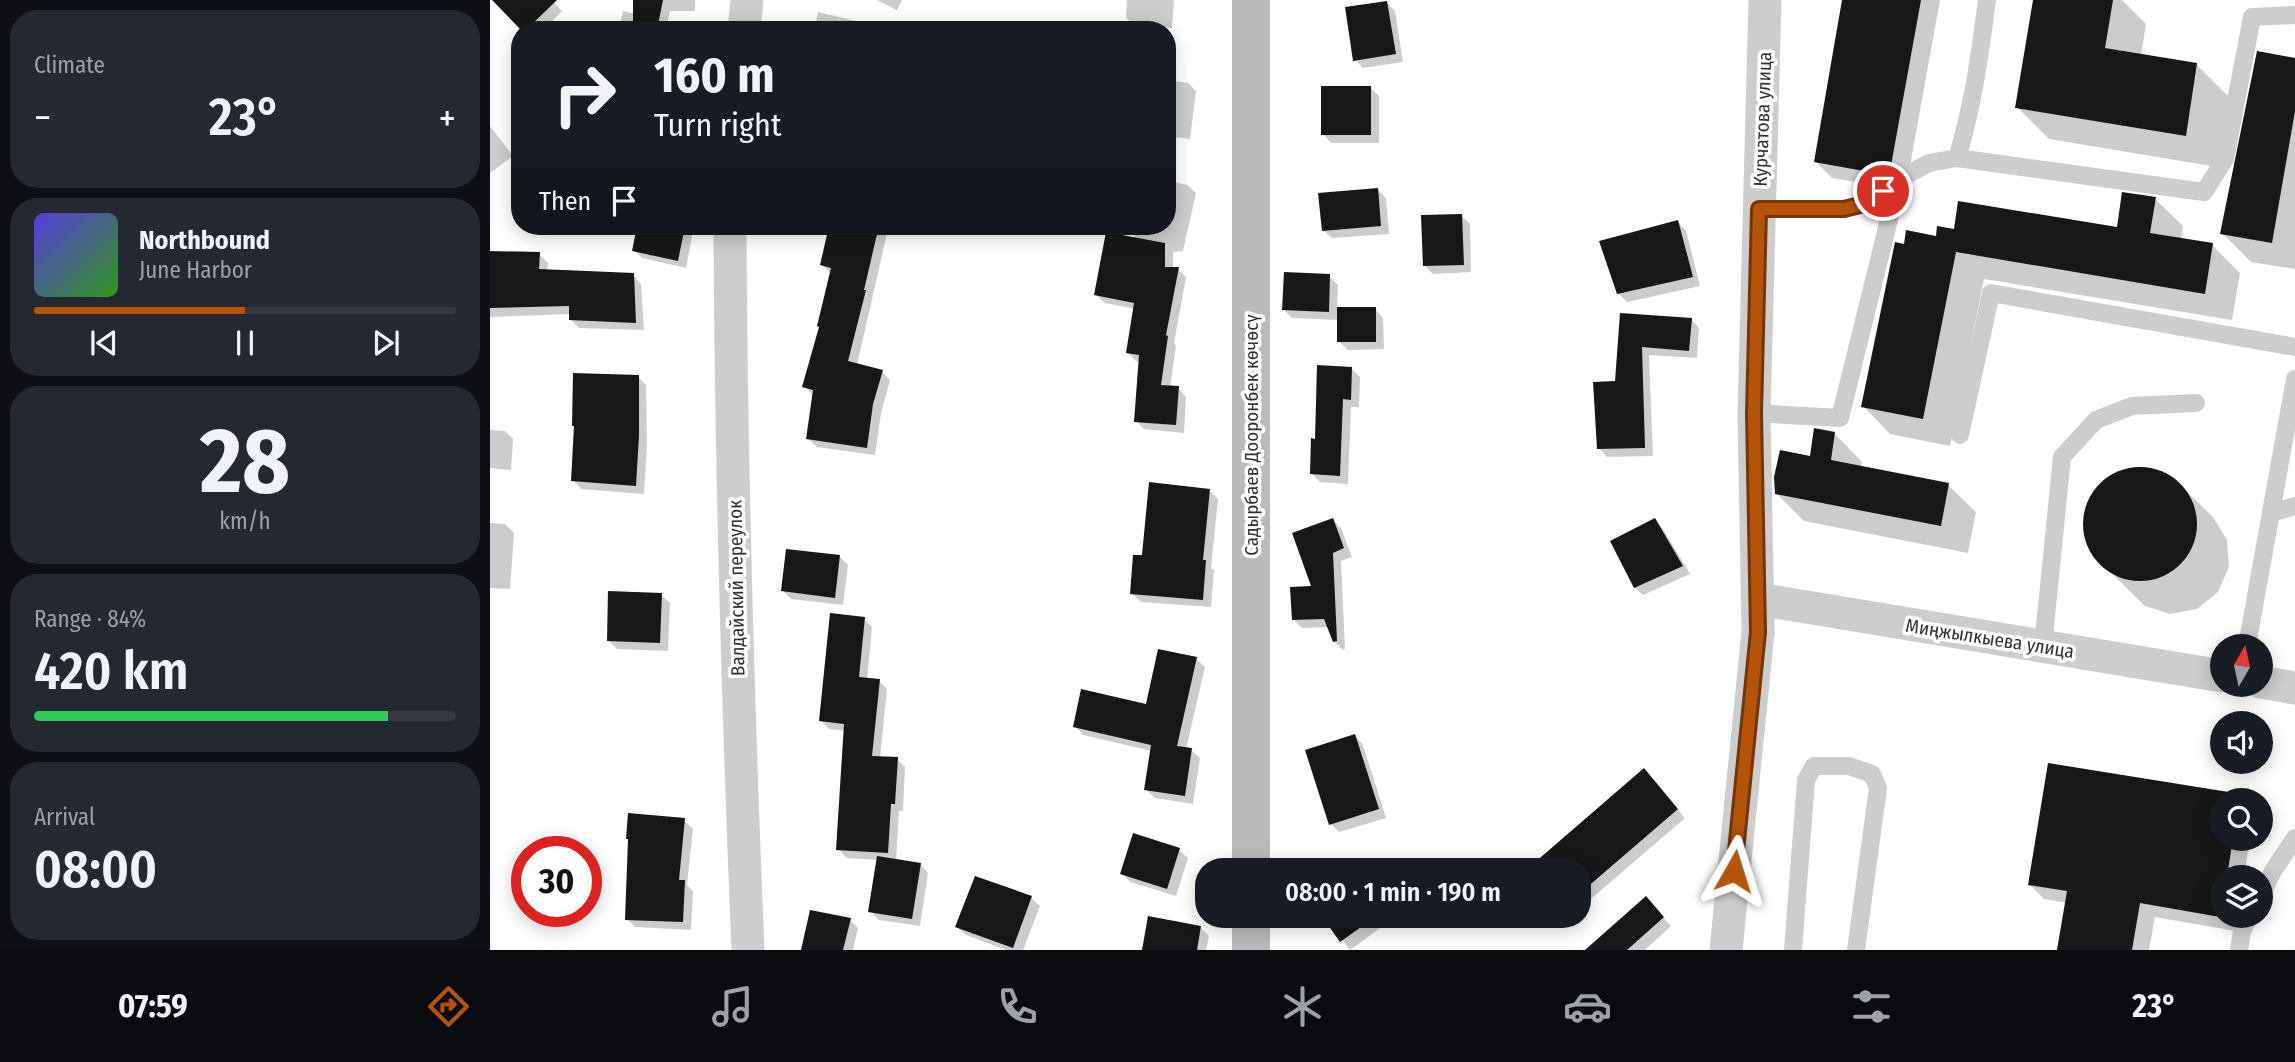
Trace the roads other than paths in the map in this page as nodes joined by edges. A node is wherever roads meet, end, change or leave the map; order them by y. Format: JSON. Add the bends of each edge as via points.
{"nodes":[{"id":1,"x":747,"y":0,"type":"edge"},
{"id":2,"x":1251,"y":0,"type":"edge"},
{"id":3,"x":1765,"y":0,"type":"edge"},
{"id":4,"x":1987,"y":0,"type":"edge"},
{"id":5,"x":2295,"y":15,"type":"edge"},
{"id":6,"x":745,"y":21,"type":"edge"},
{"id":7,"x":1956,"y":158,"type":"junction"},
{"id":8,"x":1899,"y":180,"type":"junction"},
{"id":9,"x":1759,"y":209,"type":"junction"},
{"id":10,"x":730,"y":235,"type":"edge"},
{"id":11,"x":2295,"y":347,"type":"edge"},
{"id":12,"x":2295,"y":379,"type":"edge"},
{"id":13,"x":2196,"y":403,"type":"dead end"},
{"id":14,"x":1754,"y":413,"type":"junction"},
{"id":15,"x":1960,"y":435,"type":"dead end"},
{"id":16,"x":2295,"y":506,"type":"edge"},
{"id":17,"x":2271,"y":513,"type":"junction"},
{"id":18,"x":1758,"y":599,"type":"junction"},
{"id":19,"x":2249,"y":634,"type":"edge"},
{"id":20,"x":2043,"y":646,"type":"junction"},
{"id":21,"x":2210,"y":674,"type":"edge"},
{"id":22,"x":2273,"y":684,"type":"edge"},
{"id":23,"x":2295,"y":688,"type":"edge"},
{"id":24,"x":2295,"y":838,"type":"edge"},
{"id":25,"x":1251,"y":858,"type":"edge"},
{"id":26,"x":2273,"y":871,"type":"edge"},
{"id":27,"x":1251,"y":928,"type":"edge"},
{"id":28,"x":2244,"y":928,"type":"edge"},
{"id":29,"x":748,"y":950,"type":"edge"},
{"id":30,"x":1251,"y":950,"type":"edge"},
{"id":31,"x":1726,"y":950,"type":"edge"},
{"id":32,"x":1793,"y":950,"type":"edge"},
{"id":33,"x":1856,"y":950,"type":"edge"},
{"id":34,"x":2239,"y":950,"type":"edge"}],
"edges":[{"from":1,"to":6,"type":"street"},
{"from":2,"to":25,"type":"main road","name":"Садырбаев Дооронбек көчөсү"},
{"from":3,"to":9,"type":"street","name":"Курчатова улица"},
{"from":4,"to":7,"type":"lane","via":[[1975,86]]},
{"from":5,"to":7,"type":"lane","via":[[2252,17],[2225,159],[2204,192]]},
{"from":7,"to":8,"type":"lane","via":[[1929,163]]},
{"from":8,"to":9,"type":"lane","via":[[1868,203],[1844,209]]},
{"from":8,"to":14,"type":"lane","via":[[1840,418]]},
{"from":9,"to":14,"type":"street","name":"Курчатова улица"},
{"from":10,"to":29,"type":"street","name":"Валдайский переулок","via":[[731,413]]},
{"from":11,"to":15,"type":"lane","via":[[1991,293]]},
{"from":12,"to":17,"type":"lane"},
{"from":13,"to":20,"type":"lane","via":[[2132,407],[2096,420],[2063,457]]},
{"from":14,"to":18,"type":"street","name":"Курчатова улица"},
{"from":16,"to":17,"type":"lane"},
{"from":17,"to":19,"type":"lane"},
{"from":18,"to":20,"type":"street","name":"Миңжылкыева улица"},
{"from":18,"to":31,"type":"street","name":"Курчатова улица"},
{"from":20,"to":21,"type":"street","name":"Миңжылкыева улица"},
{"from":22,"to":23,"type":"street"},
{"from":24,"to":26,"type":"lane"},
{"from":27,"to":30,"type":"main road"},
{"from":28,"to":34,"type":"lane"},
{"from":32,"to":33,"type":"lane","via":[[1806,780],[1814,766],[1849,766],[1872,774],[1878,788]]}]}
